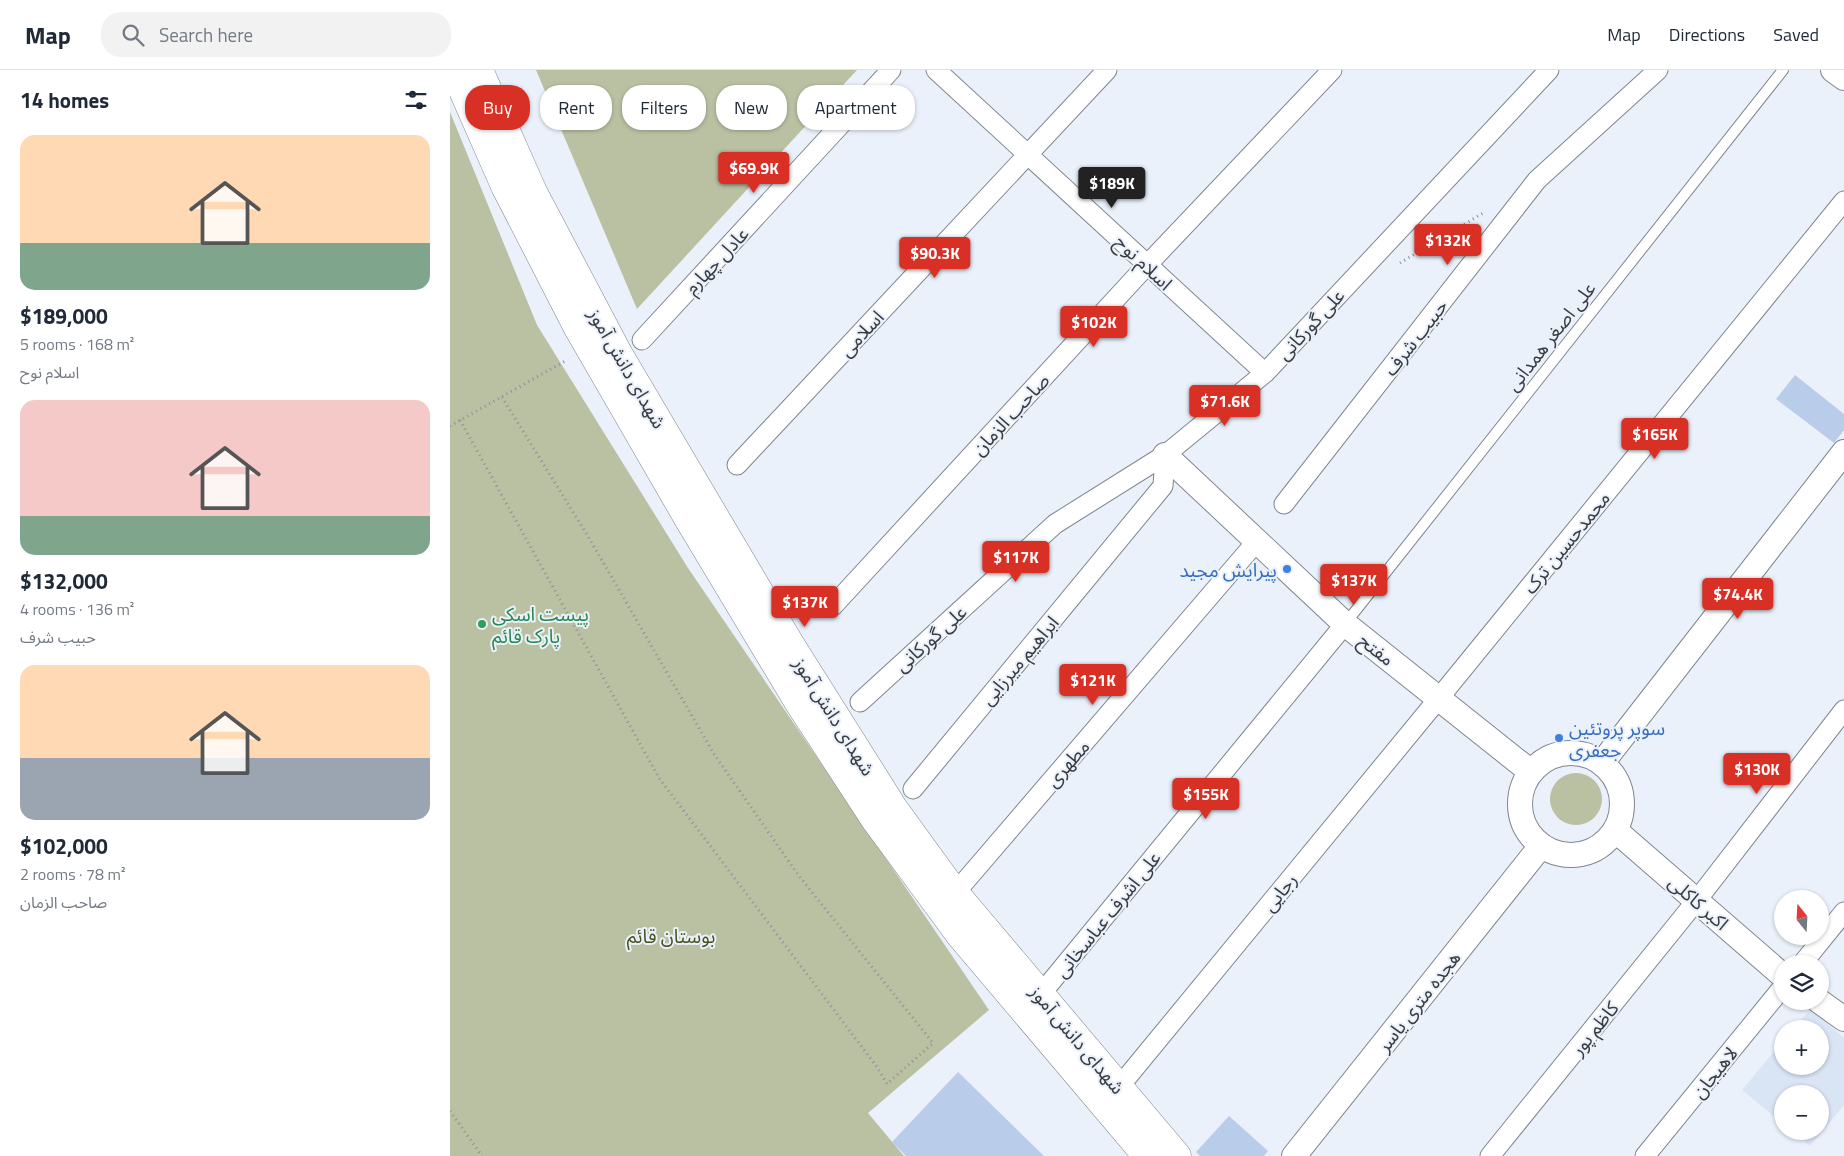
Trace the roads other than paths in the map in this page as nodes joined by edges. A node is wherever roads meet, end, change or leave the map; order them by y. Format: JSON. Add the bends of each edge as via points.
{"nodes":[{"id":1,"x":454,"y":70,"type":"edge"},
{"id":2,"x":479,"y":70,"type":"edge"},
{"id":3,"x":890,"y":70,"type":"edge"},
{"id":4,"x":936,"y":70,"type":"edge"},
{"id":5,"x":1107,"y":70,"type":"edge"},
{"id":6,"x":1332,"y":70,"type":"edge"},
{"id":7,"x":1549,"y":70,"type":"edge"},
{"id":8,"x":1658,"y":70,"type":"edge"},
{"id":9,"x":1783,"y":70,"type":"edge"},
{"id":10,"x":1833,"y":70,"type":"edge"},
{"id":11,"x":1844,"y":78,"type":"edge"},
{"id":12,"x":1028,"y":155,"type":"junction"},
{"id":13,"x":1844,"y":201,"type":"edge"},
{"id":14,"x":1147,"y":265,"type":"junction"},
{"id":15,"x":642,"y":340,"type":"dead end"},
{"id":16,"x":1265,"y":372,"type":"junction"},
{"id":17,"x":1844,"y":452,"type":"edge"},
{"id":18,"x":1164,"y":456,"type":"junction"},
{"id":19,"x":737,"y":465,"type":"dead end"},
{"id":20,"x":1284,"y":504,"type":"dead end"},
{"id":21,"x":1257,"y":541,"type":"junction"},
{"id":22,"x":833,"y":606,"type":"dead end"},
{"id":23,"x":1345,"y":624,"type":"junction"},
{"id":24,"x":1439,"y":698,"type":"junction"},
{"id":25,"x":860,"y":702,"type":"dead end"},
{"id":26,"x":1844,"y":710,"type":"edge"},
{"id":27,"x":1602,"y":763,"type":"junction"},
{"id":28,"x":1531,"y":772,"type":"junction"},
{"id":29,"x":913,"y":789,"type":"dead end"},
{"id":30,"x":1615,"y":830,"type":"junction"},
{"id":31,"x":1541,"y":846,"type":"junction"},
{"id":32,"x":946,"y":899,"type":"junction"},
{"id":33,"x":1697,"y":900,"type":"junction"},
{"id":34,"x":1844,"y":912,"type":"edge"},
{"id":35,"x":1809,"y":955,"type":"edge"},
{"id":36,"x":1774,"y":968,"type":"edge"},
{"id":37,"x":1041,"y":994,"type":"junction"},
{"id":38,"x":1774,"y":998,"type":"edge"},
{"id":39,"x":1829,"y":1008,"type":"edge"},
{"id":40,"x":1844,"y":1019,"type":"edge"},
{"id":41,"x":1119,"y":1087,"type":"junction"},
{"id":42,"x":1147,"y":1156,"type":"edge"},
{"id":43,"x":1177,"y":1156,"type":"edge"},
{"id":44,"x":1294,"y":1156,"type":"edge"},
{"id":45,"x":1490,"y":1156,"type":"edge"},
{"id":46,"x":1645,"y":1156,"type":"edge"}],
"edges":[{"from":1,"to":32,"type":"main road","via":[[505,186],[578,328],[684,511],[799,703],[876,821]]},
{"from":2,"to":32,"type":"main road","name":"شهدای دانش آموز","via":[[533,192],[618,355]]},
{"from":3,"to":15,"type":"street","name":"عادل چهارم"},
{"from":4,"to":12,"type":"street","name":"اسلام نوح"},
{"from":5,"to":12,"type":"street","name":"اسلامی"},
{"from":6,"to":14,"type":"street","name":"صاحب الزمان"},
{"from":7,"to":16,"type":"street","name":"علی گورکانی"},
{"from":8,"to":20,"type":"street","name":"حبیب شرف","via":[[1537,180]]},
{"from":9,"to":23,"type":"lane","name":"علی اصغر همدانی"},
{"from":10,"to":11,"type":"street"},
{"from":12,"to":14,"type":"street","name":"اسلام نوح"},
{"from":12,"to":19,"type":"street","name":"اسلامی"},
{"from":13,"to":24,"type":"street","name":"محمدحسین ترک"},
{"from":14,"to":16,"type":"street","name":"اسلام نوح"},
{"from":14,"to":22,"type":"street","name":"صاحب الزمان"},
{"from":16,"to":18,"type":"street","name":"علی گورکانی"},
{"from":17,"to":27,"type":"street"},
{"from":18,"to":21,"type":"street","name":"مفتح"},
{"from":18,"to":25,"type":"street","name":"علی گورکانی","via":[[1055,524]]},
{"from":18,"to":29,"type":"street","name":"ابراهیم میرزایی","via":[[1163,486]]},
{"from":21,"to":23,"type":"street","name":"مفتح"},
{"from":21,"to":32,"type":"street","name":"مطهری"},
{"from":23,"to":24,"type":"street","name":"مفتح"},
{"from":23,"to":37,"type":"street","name":"علی اشرف عباسخانی"},
{"from":24,"to":28,"type":"street","name":"مفتح"},
{"from":24,"to":41,"type":"street","name":"رجایی"},
{"from":26,"to":33,"type":"street","name":"کاظم پور"},
{"from":27,"to":28,"type":"street","via":[[1573,753],[1557,755]]},
{"from":27,"to":30,"type":"street","via":[[1612,774],[1621,794],[1621,816]]},
{"from":28,"to":31,"type":"street","via":[[1523,786],[1522,819]]},
{"from":30,"to":31,"type":"street","via":[[1595,849],[1582,854],[1568,855]]},
{"from":30,"to":33,"type":"street","name":"اکبر کاکلی"},
{"from":31,"to":44,"type":"street","name":"هجده متری یاسر"},
{"from":32,"to":37,"type":"main road","name":"شهدای دانش آموز"},
{"from":32,"to":42,"type":"main road","via":[[960,935]]},
{"from":33,"to":36,"type":"street","name":"اکبر کاکلی"},
{"from":33,"to":45,"type":"street","name":"کاظم پور"},
{"from":34,"to":35,"type":"street"},
{"from":37,"to":41,"type":"main road","name":"شهدای دانش آموز"},
{"from":38,"to":46,"type":"street","name":"لاهیجان"},
{"from":39,"to":40,"type":"street"},
{"from":41,"to":43,"type":"main road","name":"شهدای دانش آموز"}]}
